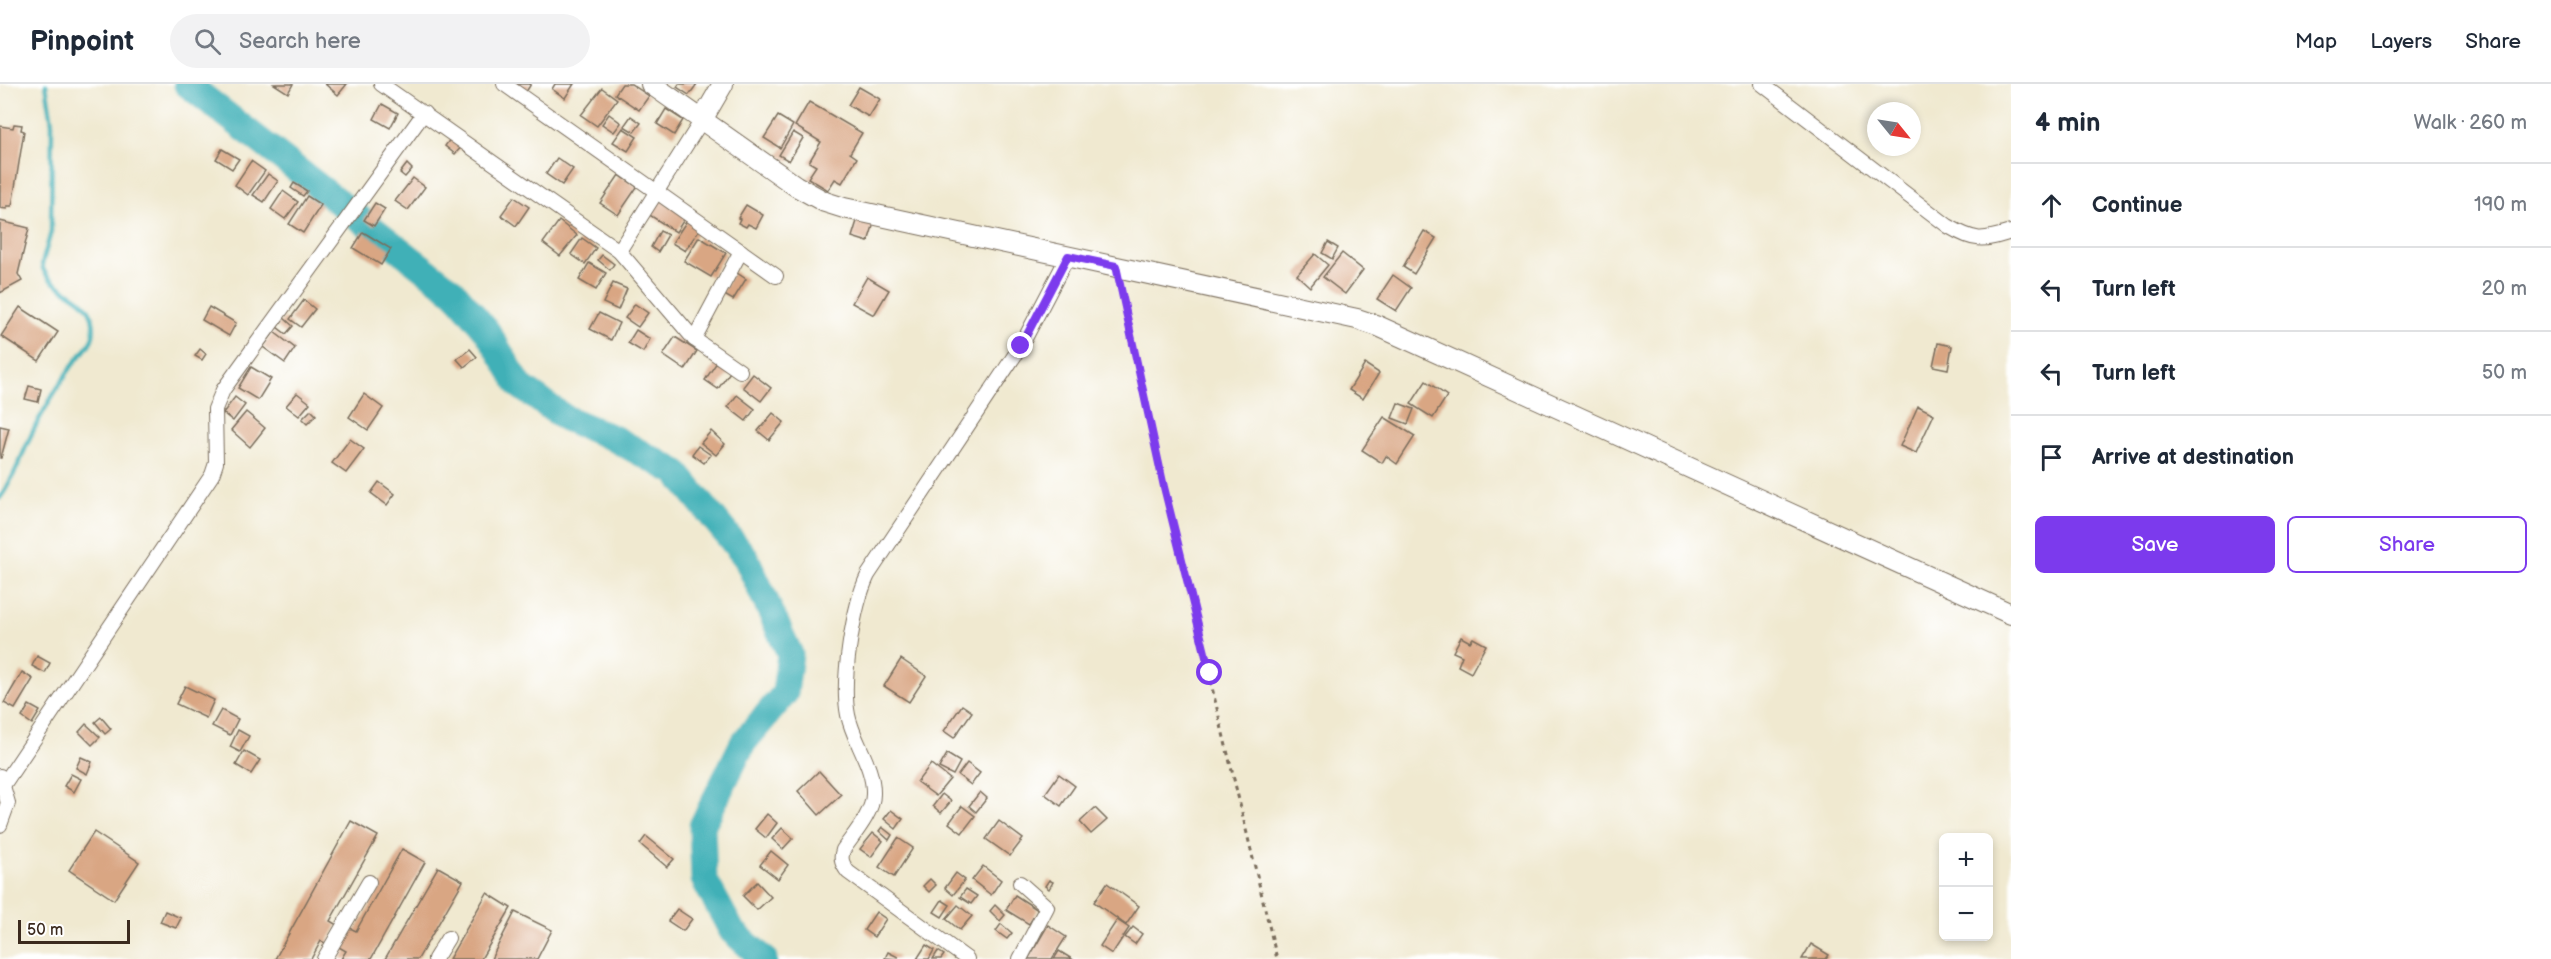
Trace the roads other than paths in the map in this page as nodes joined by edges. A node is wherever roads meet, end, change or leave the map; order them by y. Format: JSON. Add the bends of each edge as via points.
{"nodes":[{"id":1,"x":381,"y":84,"type":"edge"},
{"id":2,"x":504,"y":84,"type":"edge"},
{"id":3,"x":651,"y":84,"type":"edge"},
{"id":4,"x":723,"y":84,"type":"edge"},
{"id":5,"x":1762,"y":84,"type":"edge"},
{"id":6,"x":401,"y":89,"type":"edge"},
{"id":7,"x":424,"y":113,"type":"junction"},
{"id":8,"x":702,"y":120,"type":"junction"},
{"id":9,"x":658,"y":191,"type":"junction"},
{"id":10,"x":2011,"y":232,"type":"edge"},
{"id":11,"x":619,"y":251,"type":"junction"},
{"id":12,"x":741,"y":251,"type":"junction"},
{"id":13,"x":1068,"y":256,"type":"junction"},
{"id":14,"x":777,"y":276,"type":"dead end"},
{"id":15,"x":694,"y":339,"type":"junction"},
{"id":16,"x":740,"y":371,"type":"dead end"},
{"id":17,"x":2011,"y":614,"type":"edge"},
{"id":18,"x":2,"y":779,"type":"edge"},
{"id":19,"x":0,"y":825,"type":"edge"},
{"id":20,"x":369,"y":882,"type":"dead end"},
{"id":21,"x":1020,"y":883,"type":"dead end"},
{"id":22,"x":448,"y":938,"type":"dead end"},
{"id":23,"x":324,"y":959,"type":"edge"},
{"id":24,"x":435,"y":959,"type":"edge"},
{"id":25,"x":967,"y":959,"type":"edge"},
{"id":26,"x":1020,"y":959,"type":"edge"}],
"edges":[{"from":1,"to":6,"type":"street"},
{"from":2,"to":9,"type":"street"},
{"from":3,"to":8,"type":"street"},
{"from":4,"to":8,"type":"street"},
{"from":5,"to":10,"type":"street","via":[[1948,226],[1973,239],[1985,240]]},
{"from":6,"to":7,"type":"street"},
{"from":7,"to":11,"type":"street"},
{"from":7,"to":18,"type":"street","via":[[223,390],[215,409],[216,463],[212,475]]},
{"from":8,"to":9,"type":"street"},
{"from":8,"to":13,"type":"street","via":[[825,202]]},
{"from":9,"to":11,"type":"street"},
{"from":9,"to":12,"type":"street"},
{"from":11,"to":15,"type":"street"},
{"from":12,"to":14,"type":"street"},
{"from":12,"to":15,"type":"street"},
{"from":13,"to":17,"type":"street","via":[[1378,326]]},
{"from":13,"to":25,"type":"street","via":[[1021,346],[868,575],[854,619],[848,715],[873,794],[843,850],[842,864]]},
{"from":15,"to":16,"type":"street"},
{"from":18,"to":19,"type":"street","via":[[8,803]]},
{"from":20,"to":23,"type":"street"},
{"from":21,"to":26,"type":"street","via":[[1047,907]]},
{"from":22,"to":24,"type":"street"}]}
